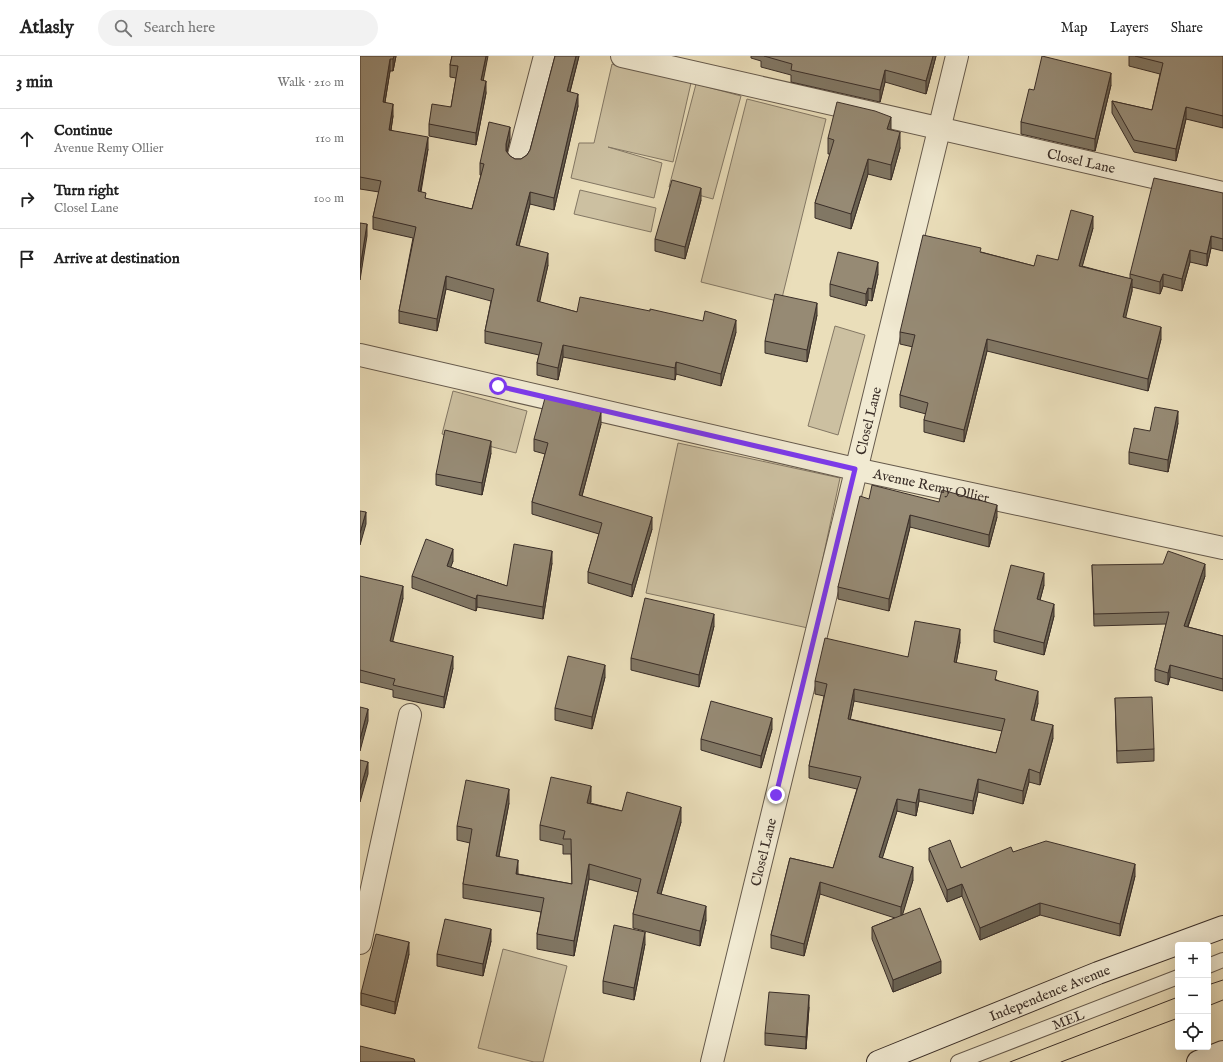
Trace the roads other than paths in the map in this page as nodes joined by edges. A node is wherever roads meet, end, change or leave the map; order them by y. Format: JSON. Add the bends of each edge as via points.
{"nodes":[{"id":1,"x":545,"y":56,"type":"edge"},
{"id":2,"x":622,"y":56,"type":"edge"},
{"id":3,"x":957,"y":56,"type":"edge"},
{"id":4,"x":939,"y":129,"type":"junction"},
{"id":5,"x":518,"y":159,"type":"edge"},
{"id":6,"x":1223,"y":193,"type":"edge"},
{"id":7,"x":360,"y":355,"type":"edge"},
{"id":8,"x":855,"y":469,"type":"junction"},
{"id":9,"x":1223,"y":548,"type":"edge"},
{"id":10,"x":410,"y":715,"type":"dead end"},
{"id":11,"x":1223,"y":927,"type":"edge"},
{"id":12,"x":360,"y":943,"type":"edge"},
{"id":13,"x":1223,"y":960,"type":"edge"},
{"id":14,"x":1211,"y":965,"type":"edge"},
{"id":15,"x":1175,"y":978,"type":"edge"},
{"id":16,"x":1223,"y":1052,"type":"edge"},
{"id":17,"x":712,"y":1062,"type":"edge"},
{"id":18,"x":878,"y":1062,"type":"edge"},
{"id":19,"x":958,"y":1062,"type":"edge"},
{"id":20,"x":1198,"y":1062,"type":"edge"}],
"edges":[{"from":1,"to":5,"type":"street"},
{"from":2,"to":4,"type":"street"},
{"from":3,"to":4,"type":"street","name":"Closel Lane"},
{"from":4,"to":6,"type":"street","name":"Closel Lane"},
{"from":4,"to":8,"type":"street","name":"Closel Lane"},
{"from":7,"to":8,"type":"street","name":"Avenue Remy Ollier"},
{"from":8,"to":9,"type":"street","name":"Avenue Remy Ollier"},
{"from":8,"to":17,"type":"street","name":"Closel Lane"},
{"from":10,"to":12,"type":"street"},
{"from":11,"to":18,"type":"street","name":"Independence Avenue","via":[[1098,973]]},
{"from":13,"to":14,"type":"lane"},
{"from":15,"to":19,"type":"lane","name":"MEL"},
{"from":16,"to":20,"type":"street"}]}
